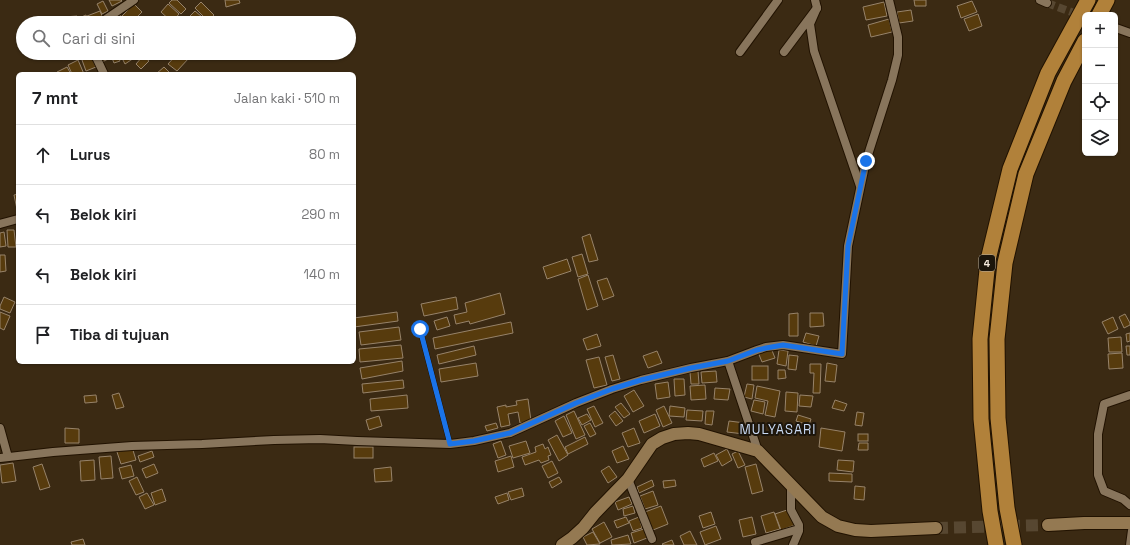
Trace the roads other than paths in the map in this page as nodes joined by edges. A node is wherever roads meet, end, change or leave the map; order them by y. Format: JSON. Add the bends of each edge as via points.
{"nodes":[{"id":1,"x":134,"y":0,"type":"edge"},
{"id":2,"x":778,"y":0,"type":"edge"},
{"id":3,"x":889,"y":0,"type":"edge"},
{"id":4,"x":1088,"y":0,"type":"edge"},
{"id":5,"x":1107,"y":0,"type":"edge"},
{"id":6,"x":816,"y":4,"type":"edge"},
{"id":7,"x":1101,"y":12,"type":"edge"},
{"id":8,"x":110,"y":16,"type":"edge"},
{"id":9,"x":1118,"y":29,"type":"edge"},
{"id":10,"x":1130,"y":33,"type":"edge"},
{"id":11,"x":1082,"y":47,"type":"edge"},
{"id":12,"x":740,"y":52,"type":"dead end"},
{"id":13,"x":784,"y":52,"type":"dead end"},
{"id":14,"x":97,"y":60,"type":"edge"},
{"id":15,"x":103,"y":72,"type":"edge"},
{"id":16,"x":860,"y":187,"type":"junction"},
{"id":17,"x":16,"y":220,"type":"edge"},
{"id":18,"x":0,"y":224,"type":"edge"},
{"id":19,"x":420,"y":329,"type":"dead end"},
{"id":20,"x":728,"y":361,"type":"junction"},
{"id":21,"x":1130,"y":395,"type":"edge"},
{"id":22,"x":0,"y":428,"type":"edge"},
{"id":23,"x":450,"y":444,"type":"junction"},
{"id":24,"x":758,"y":451,"type":"junction"},
{"id":25,"x":4,"y":457,"type":"edge"},
{"id":26,"x":628,"y":479,"type":"junction"},
{"id":27,"x":791,"y":486,"type":"junction"},
{"id":28,"x":1130,"y":505,"type":"edge"},
{"id":29,"x":1130,"y":523,"type":"edge"},
{"id":30,"x":1048,"y":525,"type":"tunnel mouth"},
{"id":31,"x":936,"y":528,"type":"tunnel mouth"},
{"id":32,"x":799,"y":529,"type":"junction"},
{"id":33,"x":1130,"y":530,"type":"edge"},
{"id":34,"x":652,"y":539,"type":"dead end"},
{"id":35,"x":755,"y":542,"type":"dead end"},
{"id":36,"x":562,"y":545,"type":"edge"},
{"id":37,"x":793,"y":545,"type":"edge"},
{"id":38,"x":996,"y":545,"type":"edge"},
{"id":39,"x":1014,"y":545,"type":"edge"},
{"id":40,"x":1128,"y":545,"type":"edge"}],
"edges":[{"from":1,"to":8,"type":"street"},
{"from":2,"to":12,"type":"street"},
{"from":3,"to":16,"type":"street","via":[[898,37],[898,55]]},
{"from":4,"to":38,"type":"highway","number":"4","via":[[1048,74],[1010,169],[988,260],[980,339],[981,419]]},
{"from":5,"to":7,"type":"highway"},
{"from":6,"to":13,"type":"street"},
{"from":6,"to":16,"type":"street","via":[[810,24],[814,50]]},
{"from":9,"to":10,"type":"street"},
{"from":11,"to":39,"type":"highway","number":"4","via":[[1064,81],[1026,174],[1005,262],[997,339],[998,418],[1007,508]]},
{"from":14,"to":15,"type":"street"},
{"from":16,"to":20,"type":"street","via":[[848,246],[842,354],[783,345],[757,350]]},
{"from":17,"to":18,"type":"street"},
{"from":19,"to":23,"type":"lane"},
{"from":20,"to":23,"type":"street","via":[[641,380],[576,403],[510,433]]},
{"from":20,"to":24,"type":"street"},
{"from":21,"to":28,"type":"street","via":[[1104,404],[1098,434],[1098,475],[1104,491]]},
{"from":22,"to":25,"type":"street"},
{"from":23,"to":25,"type":"street","via":[[320,439],[132,446]]},
{"from":24,"to":26,"type":"main road","via":[[699,434],[674,434],[652,444]]},
{"from":24,"to":27,"type":"main road"},
{"from":26,"to":34,"type":"street"},
{"from":26,"to":36,"type":"main road","via":[[583,528]]},
{"from":27,"to":31,"type":"main road","via":[[822,517],[838,526],[871,531]]},
{"from":27,"to":32,"type":"street","via":[[791,508]]},
{"from":29,"to":30,"type":"main road"},
{"from":32,"to":35,"type":"street"},
{"from":32,"to":37,"type":"street"},
{"from":33,"to":40,"type":"lane"}]}
